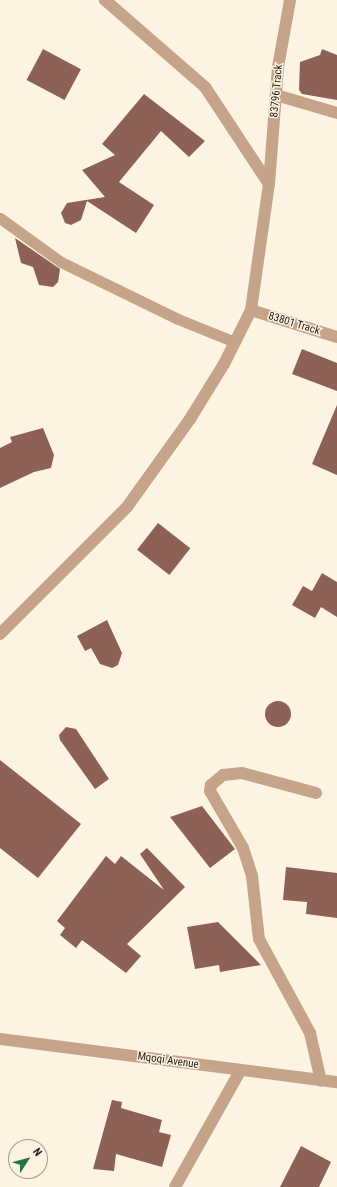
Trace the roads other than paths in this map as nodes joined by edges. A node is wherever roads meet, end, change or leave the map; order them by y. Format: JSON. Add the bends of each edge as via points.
{"nodes":[{"id":1,"x":105,"y":0,"type":"edge"},
{"id":2,"x":290,"y":0,"type":"edge"},
{"id":3,"x":276,"y":96,"type":"junction"},
{"id":4,"x":337,"y":113,"type":"edge"},
{"id":5,"x":269,"y":184,"type":"junction"},
{"id":6,"x":0,"y":218,"type":"edge"},
{"id":7,"x":251,"y":310,"type":"junction"},
{"id":8,"x":337,"y":337,"type":"edge"},
{"id":9,"x":234,"y":342,"type":"junction"},
{"id":10,"x":0,"y":634,"type":"edge"},
{"id":11,"x":316,"y":793,"type":"dead end"},
{"id":12,"x":0,"y":1038,"type":"edge"},
{"id":13,"x":240,"y":1071,"type":"junction"},
{"id":14,"x":321,"y":1081,"type":"junction"},
{"id":15,"x":337,"y":1082,"type":"edge"},
{"id":16,"x":175,"y":1187,"type":"edge"}],
"edges":[{"from":1,"to":5,"type":"street","via":[[205,87]]},
{"from":2,"to":3,"type":"street","name":"83796 Track"},
{"from":3,"to":4,"type":"street"},
{"from":3,"to":5,"type":"street","name":"83796 Track"},
{"from":5,"to":7,"type":"street","name":"83796 Track"},
{"from":6,"to":9,"type":"lane","via":[[61,262],[178,319]]},
{"from":7,"to":8,"type":"street","name":"83801 Track"},
{"from":7,"to":9,"type":"street","name":"83796 Track"},
{"from":9,"to":10,"type":"street","name":"83796 Track","via":[[190,419],[127,507]]},
{"from":11,"to":14,"type":"street","via":[[242,773],[223,775],[211,785],[210,791],[243,848],[256,903],[258,939],[310,1033]]},
{"from":12,"to":13,"type":"street","name":"Mqoqi Avenue"},
{"from":13,"to":14,"type":"street","name":"Mqoqi Avenue"},
{"from":13,"to":16,"type":"street"},
{"from":14,"to":15,"type":"street","name":"Mqoqi Avenue"}]}
